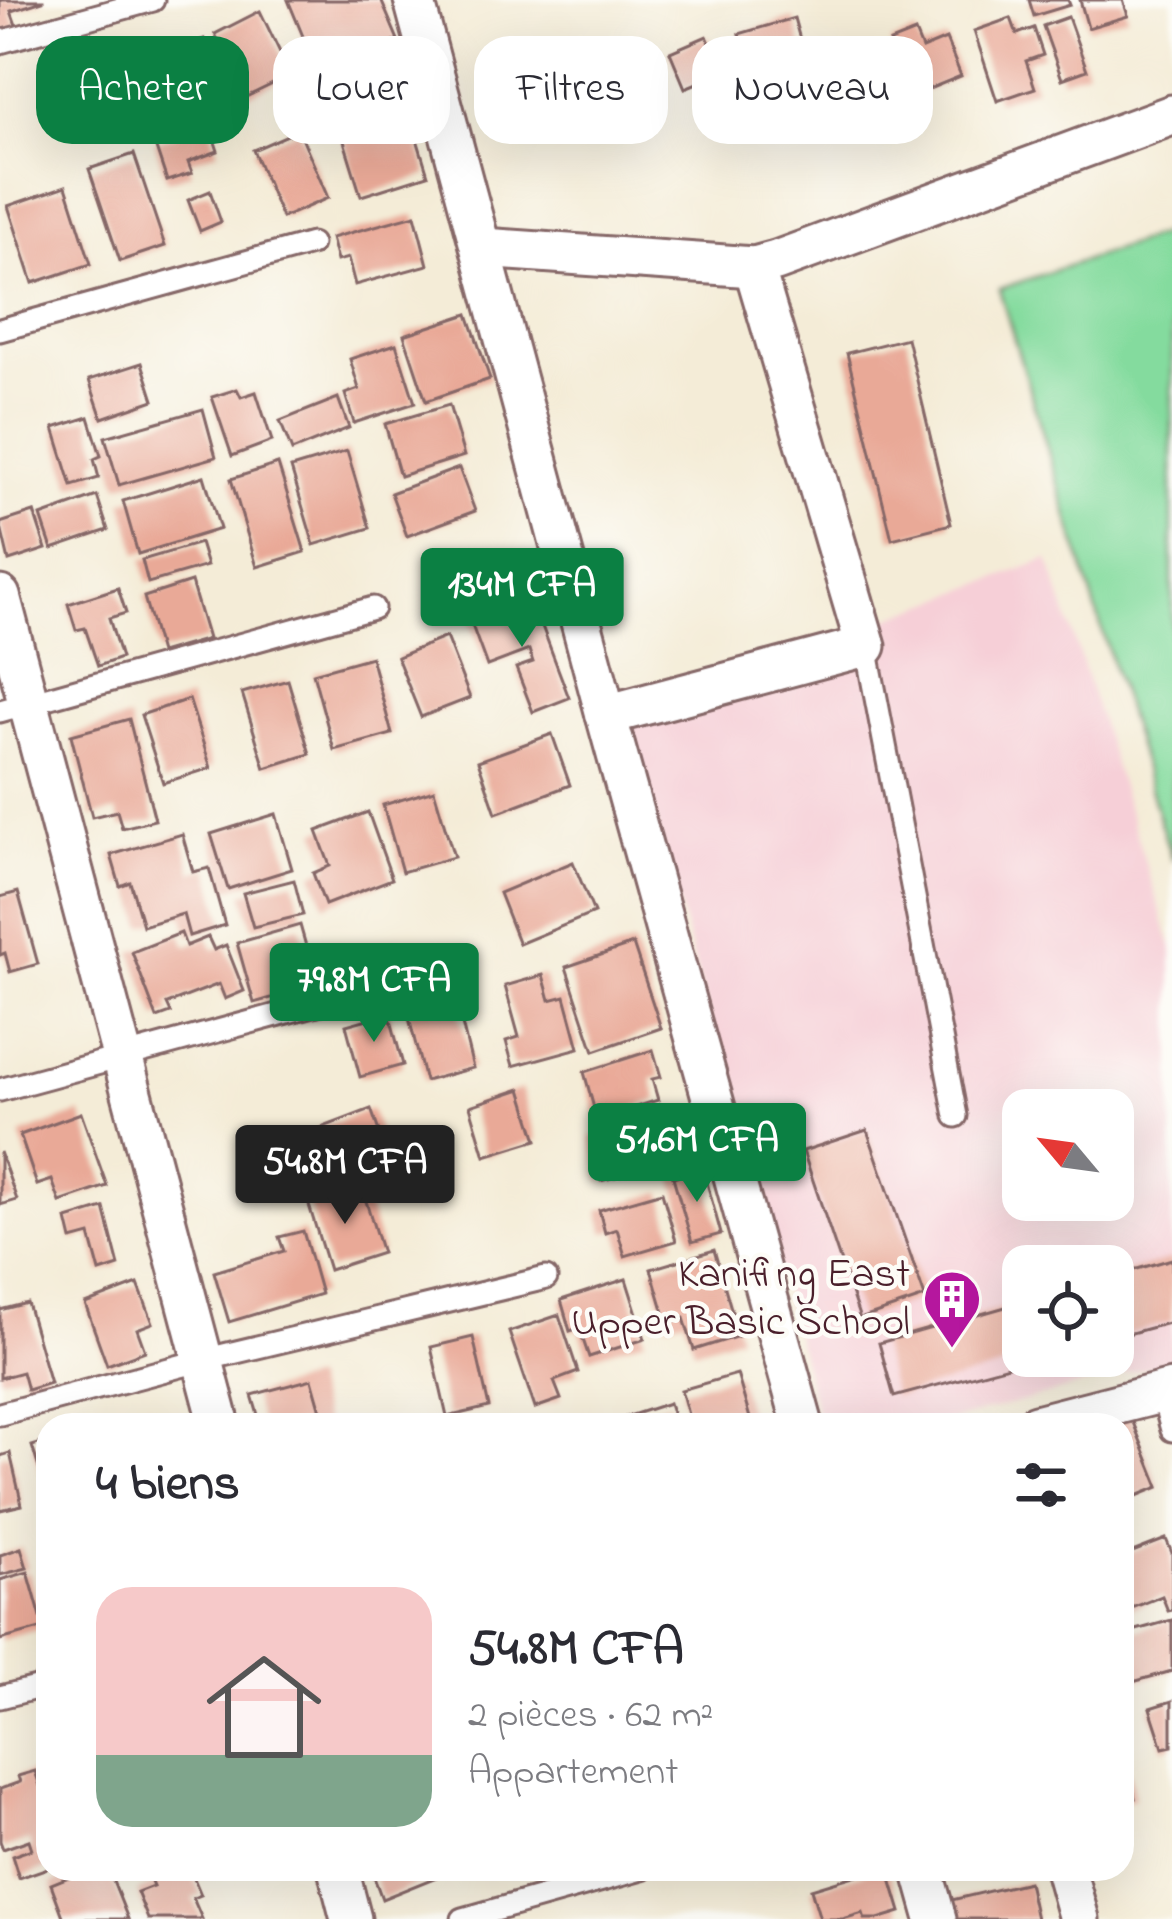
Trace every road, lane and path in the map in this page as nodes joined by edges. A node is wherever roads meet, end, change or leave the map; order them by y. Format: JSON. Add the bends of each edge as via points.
{"nodes":[{"id":1,"x":153,"y":0,"type":"edge"},
{"id":2,"x":414,"y":0,"type":"edge"},
{"id":3,"x":0,"y":42,"type":"edge"},
{"id":4,"x":1172,"y":115,"type":"edge"},
{"id":5,"x":311,"y":244,"type":"dead end"},
{"id":6,"x":482,"y":248,"type":"junction"},
{"id":7,"x":754,"y":267,"type":"junction"},
{"id":8,"x":0,"y":330,"type":"edge"},
{"id":9,"x":0,"y":596,"type":"edge"},
{"id":10,"x":373,"y":608,"type":"dead end"},
{"id":11,"x":866,"y":646,"type":"junction"},
{"id":12,"x":14,"y":707,"type":"edge"},
{"id":13,"x":606,"y":715,"type":"junction"},
{"id":14,"x":460,"y":965,"type":"dead end"},
{"id":15,"x":122,"y":1058,"type":"junction"},
{"id":16,"x":0,"y":1090,"type":"edge"},
{"id":17,"x":956,"y":1116,"type":"dead end"},
{"id":18,"x":546,"y":1278,"type":"dead end"},
{"id":19,"x":203,"y":1360,"type":"junction"},
{"id":20,"x":1169,"y":1404,"type":"edge"},
{"id":21,"x":217,"y":1413,"type":"edge"},
{"id":22,"x":800,"y":1413,"type":"edge"},
{"id":23,"x":1112,"y":1413,"type":"edge"},
{"id":24,"x":0,"y":1414,"type":"edge"},
{"id":25,"x":36,"y":1688,"type":"edge"},
{"id":26,"x":0,"y":1697,"type":"edge"},
{"id":27,"x":341,"y":1881,"type":"edge"},
{"id":28,"x":599,"y":1881,"type":"edge"},
{"id":29,"x":925,"y":1881,"type":"edge"},
{"id":30,"x":1068,"y":1881,"type":"edge"},
{"id":31,"x":351,"y":1919,"type":"edge"},
{"id":32,"x":463,"y":1919,"type":"edge"},
{"id":33,"x":936,"y":1919,"type":"edge"},
{"id":34,"x":1079,"y":1919,"type":"edge"}],
"edges":[{"from":1,"to":3,"type":"lane"},
{"from":2,"to":6,"type":"street"},
{"from":4,"to":7,"type":"street"},
{"from":5,"to":8,"type":"lane"},
{"from":6,"to":7,"type":"street"},
{"from":6,"to":13,"type":"street"},
{"from":7,"to":11,"type":"street"},
{"from":9,"to":12,"type":"street"},
{"from":10,"to":12,"type":"lane"},
{"from":11,"to":13,"type":"street"},
{"from":11,"to":17,"type":"lane"},
{"from":12,"to":15,"type":"street"},
{"from":13,"to":22,"type":"street"},
{"from":14,"to":15,"type":"lane"},
{"from":15,"to":16,"type":"lane"},
{"from":15,"to":19,"type":"street"},
{"from":18,"to":19,"type":"lane"},
{"from":19,"to":21,"type":"street"},
{"from":19,"to":24,"type":"lane"},
{"from":20,"to":23,"type":"street"},
{"from":25,"to":26,"type":"lane"},
{"from":27,"to":31,"type":"street"},
{"from":28,"to":32,"type":"lane"},
{"from":29,"to":33,"type":"street"},
{"from":30,"to":34,"type":"street"}]}
